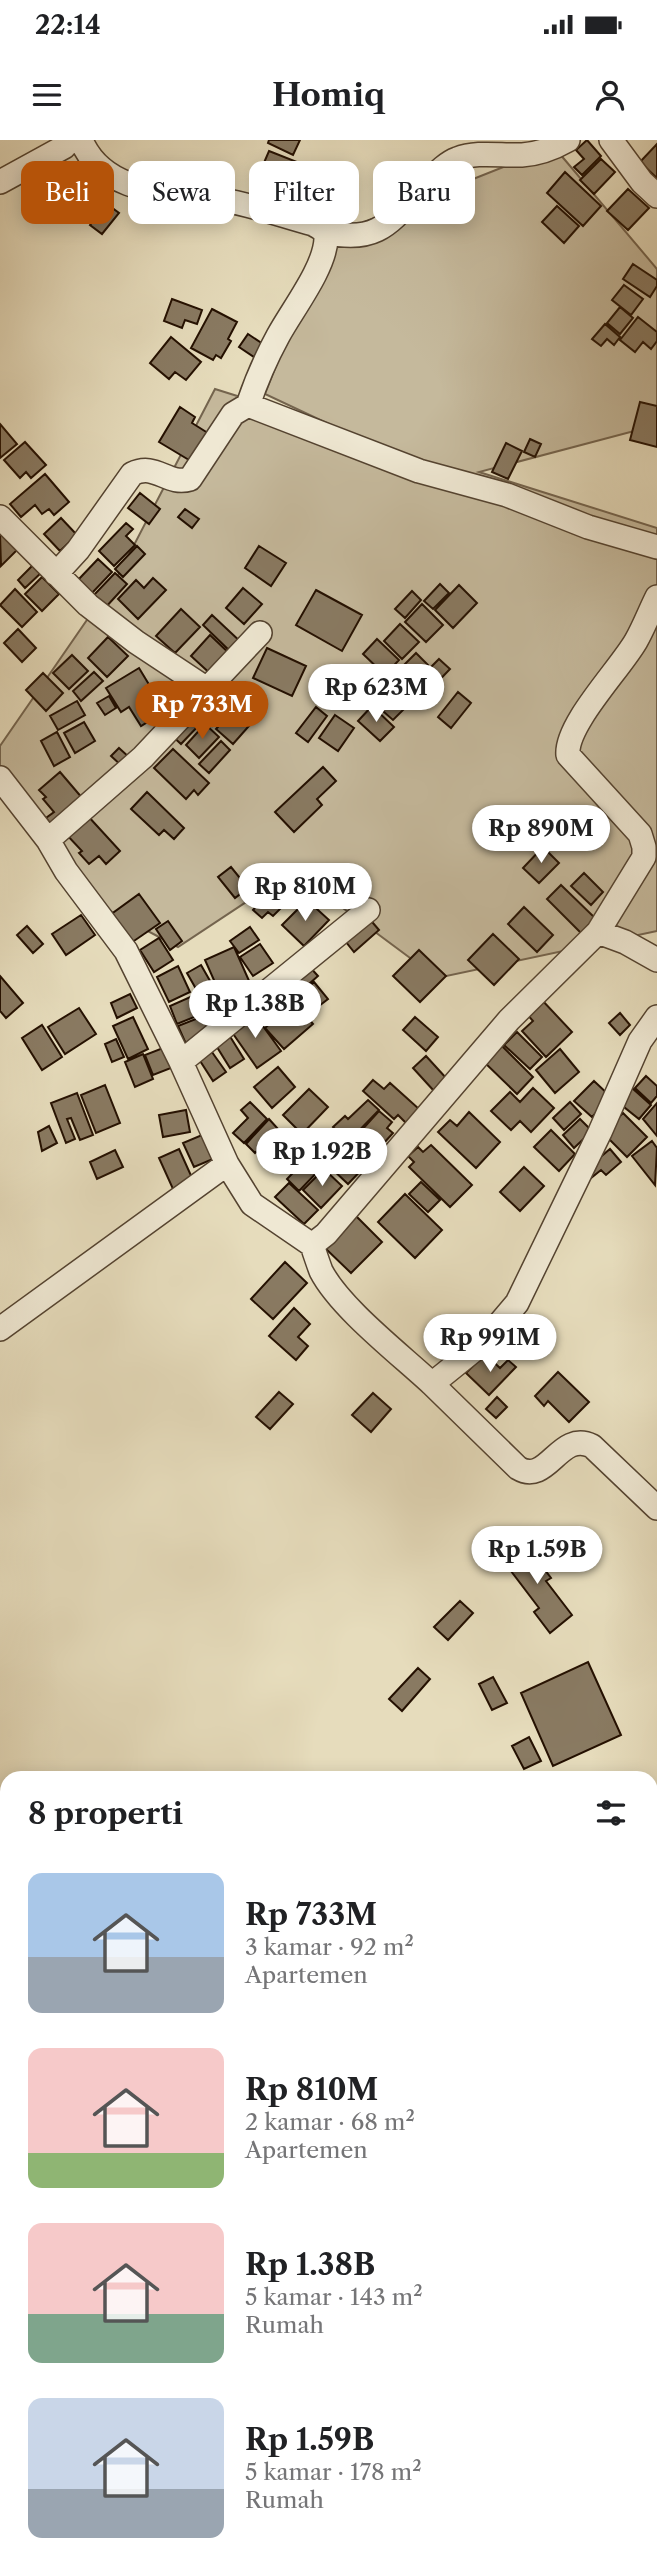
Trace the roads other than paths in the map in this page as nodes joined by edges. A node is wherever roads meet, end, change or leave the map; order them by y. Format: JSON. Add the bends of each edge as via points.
{"nodes":[{"id":1,"x":70,"y":140,"type":"edge"},
{"id":2,"x":81,"y":140,"type":"edge"},
{"id":3,"x":568,"y":140,"type":"edge"},
{"id":4,"x":611,"y":140,"type":"edge"},
{"id":5,"x":0,"y":182,"type":"edge"},
{"id":6,"x":657,"y":196,"type":"edge"},
{"id":7,"x":325,"y":232,"type":"junction"},
{"id":8,"x":248,"y":405,"type":"junction"},
{"id":9,"x":0,"y":517,"type":"edge"},
{"id":10,"x":657,"y":547,"type":"edge"},
{"id":11,"x":56,"y":574,"type":"junction"},
{"id":12,"x":657,"y":597,"type":"edge"},
{"id":13,"x":260,"y":633,"type":"dead end"},
{"id":14,"x":207,"y":689,"type":"junction"},
{"id":15,"x":0,"y":778,"type":"edge"},
{"id":16,"x":48,"y":840,"type":"junction"},
{"id":17,"x":368,"y":910,"type":"dead end"},
{"id":18,"x":598,"y":932,"type":"junction"},
{"id":19,"x":657,"y":960,"type":"edge"},
{"id":20,"x":657,"y":1017,"type":"edge"},
{"id":21,"x":181,"y":1062,"type":"junction"},
{"id":22,"x":227,"y":1164,"type":"junction"},
{"id":23,"x":313,"y":1245,"type":"junction"},
{"id":24,"x":0,"y":1329,"type":"edge"},
{"id":25,"x":432,"y":1384,"type":"junction"},
{"id":26,"x":657,"y":1508,"type":"edge"}],
"edges":[{"from":1,"to":5,"type":"street"},
{"from":2,"to":7,"type":"street","via":[[87,155],[109,174],[148,191],[225,200],[313,224]]},
{"from":3,"to":7,"type":"street","via":[[525,155],[478,154],[457,159],[438,171],[377,232],[349,237]]},
{"from":4,"to":6,"type":"street"},
{"from":7,"to":8,"type":"street","via":[[313,278],[278,336]]},
{"from":8,"to":10,"type":"street","via":[[419,471],[507,495],[588,527]]},
{"from":8,"to":11,"type":"street","via":[[233,414],[190,479],[176,480],[142,469],[132,474]]},
{"from":9,"to":11,"type":"street"},
{"from":11,"to":14,"type":"street","via":[[107,620]]},
{"from":12,"to":18,"type":"street","via":[[635,642],[567,746],[568,755],[640,834],[644,847],[644,857]]},
{"from":13,"to":14,"type":"street"},
{"from":14,"to":16,"type":"street","via":[[143,757]]},
{"from":15,"to":16,"type":"street"},
{"from":16,"to":21,"type":"street","via":[[126,951]]},
{"from":17,"to":21,"type":"street"},
{"from":18,"to":19,"type":"street"},
{"from":18,"to":23,"type":"street","via":[[509,1020]]},
{"from":20,"to":25,"type":"street","via":[[640,1041],[517,1303],[484,1342]]},
{"from":21,"to":22,"type":"street"},
{"from":22,"to":23,"type":"street","via":[[252,1204]]},
{"from":22,"to":24,"type":"street"},
{"from":23,"to":25,"type":"street","via":[[331,1286]]},
{"from":25,"to":26,"type":"street","via":[[524,1472],[538,1471],[571,1443],[585,1443]]}]}
